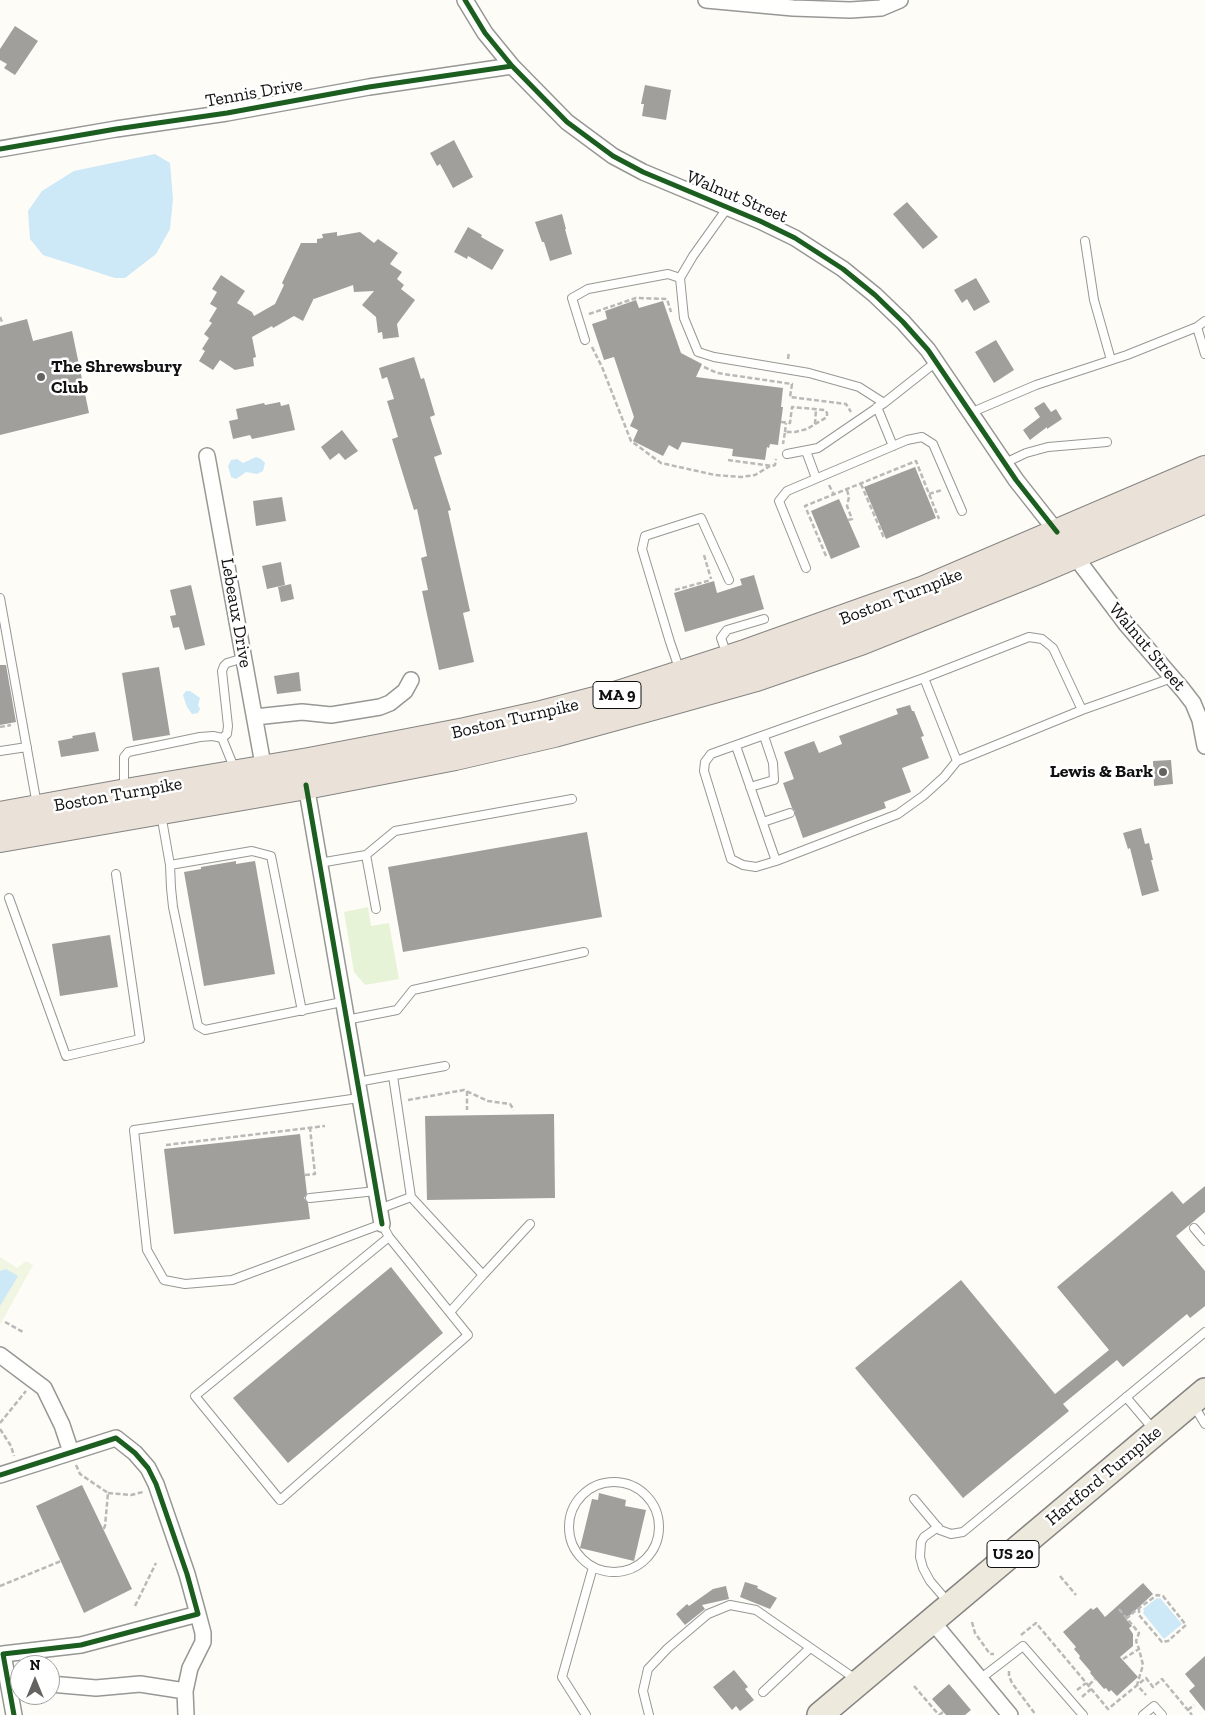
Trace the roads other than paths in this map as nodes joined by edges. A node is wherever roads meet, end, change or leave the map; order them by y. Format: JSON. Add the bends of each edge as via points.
{"nodes":[{"id":1,"x":706,"y":0,"type":"edge"},
{"id":2,"x":900,"y":0,"type":"edge"},
{"id":3,"x":467,"y":1,"type":"edge"},
{"id":4,"x":512,"y":66,"type":"junction"},
{"id":5,"x":0,"y":149,"type":"edge"},
{"id":6,"x":728,"y":207,"type":"junction"},
{"id":7,"x":1085,"y":241,"type":"dead end"},
{"id":8,"x":680,"y":278,"type":"junction"},
{"id":9,"x":1205,"y":321,"type":"edge"},
{"id":10,"x":1197,"y":327,"type":"junction"},
{"id":11,"x":586,"y":340,"type":"road end"},
{"id":12,"x":1205,"y":354,"type":"edge"},
{"id":13,"x":1112,"y":360,"type":"junction"},
{"id":14,"x":936,"y":362,"type":"junction"},
{"id":15,"x":880,"y":405,"type":"junction"},
{"id":16,"x":970,"y":413,"type":"junction"},
{"id":17,"x":1107,"y":442,"type":"dead end"},
{"id":18,"x":893,"y":446,"type":"junction"},
{"id":19,"x":806,"y":450,"type":"junction"},
{"id":20,"x":787,"y":454,"type":"dead end"},
{"id":21,"x":207,"y":456,"type":"dead end"},
{"id":22,"x":1005,"y":463,"type":"junction"},
{"id":23,"x":1205,"y":470,"type":"edge"},
{"id":24,"x":816,"y":478,"type":"junction"},
{"id":25,"x":1205,"y":499,"type":"edge"},
{"id":26,"x":962,"y":512,"type":"dead end"},
{"id":27,"x":1057,"y":532,"type":"junction"},
{"id":28,"x":1074,"y":555,"type":"junction"},
{"id":29,"x":806,"y":568,"type":"dead end"},
{"id":30,"x":728,"y":578,"type":"road end"},
{"id":31,"x":0,"y":598,"type":"edge"},
{"id":32,"x":764,"y":619,"type":"dead end"},
{"id":33,"x":244,"y":658,"type":"junction"},
{"id":34,"x":729,"y":660,"type":"junction"},
{"id":35,"x":682,"y":675,"type":"junction"},
{"id":36,"x":924,"y":678,"type":"junction"},
{"id":37,"x":1172,"y":678,"type":"junction"},
{"id":38,"x":411,"y":680,"type":"dead end"},
{"id":39,"x":1082,"y":710,"type":"junction"},
{"id":40,"x":254,"y":717,"type":"junction"},
{"id":41,"x":764,"y":736,"type":"junction"},
{"id":42,"x":222,"y":738,"type":"junction"},
{"id":43,"x":736,"y":746,"type":"junction"},
{"id":44,"x":1205,"y":746,"type":"edge"},
{"id":45,"x":27,"y":747,"type":"junction"},
{"id":46,"x":0,"y":751,"type":"edge"},
{"id":47,"x":957,"y":761,"type":"junction"},
{"id":48,"x":264,"y":770,"type":"junction"},
{"id":49,"x":237,"y":774,"type":"junction"},
{"id":50,"x":306,"y":784,"type":"junction"},
{"id":51,"x":750,"y":787,"type":"junction"},
{"id":52,"x":124,"y":793,"type":"junction"},
{"id":53,"x":572,"y":799,"type":"dead end"},
{"id":54,"x":38,"y":810,"type":"junction"},
{"id":55,"x":161,"y":810,"type":"junction"},
{"id":56,"x":790,"y":813,"type":"dead end"},
{"id":57,"x":0,"y":816,"type":"edge"},
{"id":58,"x":763,"y":822,"type":"junction"},
{"id":59,"x":0,"y":838,"type":"edge"},
{"id":60,"x":366,"y":855,"type":"junction"},
{"id":61,"x":776,"y":861,"type":"junction"},
{"id":62,"x":319,"y":863,"type":"junction"},
{"id":63,"x":170,"y":865,"type":"junction"},
{"id":64,"x":116,"y":874,"type":"dead end"},
{"id":65,"x":8,"y":898,"type":"dead end"},
{"id":66,"x":376,"y":909,"type":"dead end"},
{"id":67,"x":584,"y":952,"type":"dead end"},
{"id":68,"x":342,"y":1002,"type":"junction"},
{"id":69,"x":302,"y":1011,"type":"junction"},
{"id":70,"x":346,"y":1020,"type":"junction"},
{"id":71,"x":445,"y":1066,"type":"dead end"},
{"id":72,"x":393,"y":1076,"type":"junction"},
{"id":73,"x":357,"y":1082,"type":"junction"},
{"id":74,"x":360,"y":1098,"type":"junction"},
{"id":75,"x":376,"y":1191,"type":"junction"},
{"id":76,"x":411,"y":1197,"type":"junction"},
{"id":77,"x":310,"y":1198,"type":"dead end"},
{"id":78,"x":379,"y":1209,"type":"junction"},
{"id":79,"x":530,"y":1224,"type":"dead end"},
{"id":80,"x":1194,"y":1228,"type":"dead end"},
{"id":81,"x":385,"y":1230,"type":"junction"},
{"id":82,"x":1205,"y":1241,"type":"edge"},
{"id":83,"x":483,"y":1275,"type":"junction"},
{"id":84,"x":450,"y":1312,"type":"junction"},
{"id":85,"x":1205,"y":1332,"type":"edge"},
{"id":86,"x":0,"y":1355,"type":"edge"},
{"id":87,"x":1126,"y":1397,"type":"junction"},
{"id":88,"x":1198,"y":1397,"type":"edge"},
{"id":89,"x":1205,"y":1424,"type":"edge"},
{"id":90,"x":1156,"y":1432,"type":"junction"},
{"id":91,"x":71,"y":1452,"type":"junction"},
{"id":92,"x":0,"y":1475,"type":"edge"},
{"id":93,"x":914,"y":1499,"type":"dead end"},
{"id":94,"x":938,"y":1527,"type":"junction"},
{"id":95,"x":593,"y":1568,"type":"junction"},
{"id":96,"x":941,"y":1613,"type":"junction"},
{"id":97,"x":198,"y":1614,"type":"junction"},
{"id":98,"x":810,"y":1648,"type":"junction"},
{"id":99,"x":2,"y":1655,"type":"edge"},
{"id":100,"x":10,"y":1672,"type":"edge"},
{"id":101,"x":980,"y":1679,"type":"junction"},
{"id":102,"x":859,"y":1681,"type":"junction"},
{"id":103,"x":60,"y":1685,"type":"edge"},
{"id":104,"x":184,"y":1691,"type":"junction"},
{"id":105,"x":763,"y":1692,"type":"dead end"},
{"id":106,"x":186,"y":1715,"type":"edge"},
{"id":107,"x":586,"y":1715,"type":"edge"},
{"id":108,"x":649,"y":1715,"type":"edge"},
{"id":109,"x":820,"y":1715,"type":"edge"},
{"id":110,"x":1010,"y":1715,"type":"edge"},
{"id":111,"x":1083,"y":1715,"type":"edge"},
{"id":112,"x":1143,"y":1715,"type":"edge"},
{"id":113,"x":1162,"y":1715,"type":"edge"}],
"edges":[{"from":1,"to":2,"type":"street","via":[[850,10],[881,8]]},
{"from":3,"to":4,"type":"street","name":"Walnut Street","via":[[485,34]]},
{"from":4,"to":5,"type":"street","name":"Tennis Drive"},
{"from":4,"to":6,"type":"street","name":"Walnut Street","via":[[567,122],[613,156]]},
{"from":6,"to":8,"type":"lane"},
{"from":6,"to":14,"type":"street","name":"Walnut Street","via":[[796,238],[843,268],[903,322]]},
{"from":7,"to":13,"type":"lane","via":[[1094,300]]},
{"from":8,"to":11,"type":"lane","via":[[668,274],[588,289],[572,298]]},
{"from":8,"to":15,"type":"lane","via":[[684,318],[698,352],[809,373],[859,387]]},
{"from":9,"to":10,"type":"lane"},
{"from":10,"to":12,"type":"lane"},
{"from":10,"to":13,"type":"lane"},
{"from":13,"to":16,"type":"lane","via":[[1036,385]]},
{"from":14,"to":15,"type":"lane"},
{"from":14,"to":16,"type":"street","name":"Walnut Street"},
{"from":15,"to":18,"type":"lane"},
{"from":15,"to":19,"type":"lane","via":[[818,448]]},
{"from":16,"to":22,"type":"street","name":"Walnut Street"},
{"from":17,"to":22,"type":"lane","via":[[1048,447]]},
{"from":18,"to":24,"type":"lane"},
{"from":18,"to":26,"type":"lane","via":[[922,437],[934,444]]},
{"from":19,"to":20,"type":"lane"},
{"from":19,"to":24,"type":"lane"},
{"from":21,"to":33,"type":"street","name":"Lebeaux Drive"},
{"from":22,"to":27,"type":"street","name":"Walnut Street"},
{"from":23,"to":27,"type":"highway","name":"Boston Turnpike","number":"MA 9"},
{"from":24,"to":29,"type":"lane","via":[[787,491],[779,501]]},
{"from":25,"to":28,"type":"highway","name":"Boston Turnpike","number":"MA 9"},
{"from":27,"to":34,"type":"highway","name":"Boston Turnpike","number":"MA 9","via":[[922,591]]},
{"from":28,"to":37,"type":"street","name":"Walnut Street","via":[[1109,603]]},
{"from":28,"to":50,"type":"highway","name":"Boston Turnpike","number":"MA 9","via":[[860,641],[756,677],[504,745]]},
{"from":30,"to":35,"type":"lane","via":[[701,518],[645,536],[642,549]]},
{"from":31,"to":45,"type":"lane"},
{"from":32,"to":34,"type":"lane","via":[[727,630],[721,638]]},
{"from":33,"to":40,"type":"street","name":"Lebeaux Drive"},
{"from":33,"to":42,"type":"lane","via":[[227,663],[222,671],[228,726],[227,734]]},
{"from":34,"to":35,"type":"highway","name":"Boston Turnpike","number":"MA 9"},
{"from":35,"to":48,"type":"highway","name":"Boston Turnpike","number":"MA 9","via":[[536,716]]},
{"from":36,"to":39,"type":"lane","via":[[1030,637],[1042,639],[1053,648]]},
{"from":36,"to":41,"type":"lane"},
{"from":36,"to":47,"type":"lane"},
{"from":37,"to":39,"type":"lane"},
{"from":37,"to":44,"type":"street","name":"Walnut Street","via":[[1193,703]]},
{"from":38,"to":40,"type":"street","via":[[398,698],[380,707],[331,715],[302,712]]},
{"from":39,"to":47,"type":"lane"},
{"from":40,"to":48,"type":"street","name":"Lebeaux Drive"},
{"from":41,"to":43,"type":"lane"},
{"from":41,"to":51,"type":"lane","via":[[773,763],[774,780]]},
{"from":42,"to":49,"type":"lane"},
{"from":42,"to":52,"type":"lane","via":[[200,737],[128,752],[124,758]]},
{"from":43,"to":51,"type":"lane"},
{"from":43,"to":61,"type":"lane","via":[[710,754],[704,771],[731,859],[756,867]]},
{"from":45,"to":46,"type":"lane"},
{"from":45,"to":54,"type":"lane"},
{"from":47,"to":61,"type":"lane","via":[[924,796],[898,814]]},
{"from":48,"to":49,"type":"highway","name":"Boston Turnpike","number":"MA 9"},
{"from":49,"to":52,"type":"highway","name":"Boston Turnpike","number":"MA 9"},
{"from":50,"to":55,"type":"highway","name":"Boston Turnpike","number":"MA 9"},
{"from":50,"to":62,"type":"street"},
{"from":51,"to":58,"type":"lane"},
{"from":52,"to":54,"type":"highway","name":"Boston Turnpike","number":"MA 9"},
{"from":53,"to":60,"type":"lane","via":[[395,831]]},
{"from":54,"to":57,"type":"highway","name":"Boston Turnpike","number":"MA 9"},
{"from":55,"to":59,"type":"highway","name":"Boston Turnpike","number":"MA 9"},
{"from":55,"to":63,"type":"lane"},
{"from":56,"to":58,"type":"lane"},
{"from":58,"to":61,"type":"lane"},
{"from":60,"to":62,"type":"lane"},
{"from":60,"to":66,"type":"lane"},
{"from":62,"to":68,"type":"street"},
{"from":63,"to":69,"type":"lane","via":[[252,851],[271,856]]},
{"from":63,"to":69,"type":"lane","via":[[170,888],[198,1026],[205,1030]]},
{"from":64,"to":65,"type":"lane","via":[[140,1039],[66,1056]]},
{"from":67,"to":70,"type":"lane","via":[[413,990],[397,1010]]},
{"from":68,"to":69,"type":"lane"},
{"from":68,"to":70,"type":"street"},
{"from":70,"to":73,"type":"street"},
{"from":71,"to":72,"type":"lane"},
{"from":72,"to":73,"type":"lane"},
{"from":72,"to":76,"type":"lane"},
{"from":73,"to":74,"type":"street"},
{"from":74,"to":75,"type":"street"},
{"from":74,"to":81,"type":"lane","via":[[134,1130],[147,1250],[164,1280],[185,1284],[232,1280]]},
{"from":75,"to":77,"type":"lane"},
{"from":75,"to":78,"type":"street"},
{"from":76,"to":78,"type":"lane"},
{"from":76,"to":83,"type":"lane"},
{"from":78,"to":81,"type":"street"},
{"from":79,"to":83,"type":"lane"},
{"from":80,"to":82,"type":"lane"},
{"from":81,"to":84,"type":"lane"},
{"from":81,"to":84,"type":"lane","via":[[195,1396],[280,1500],[468,1335]]},
{"from":83,"to":84,"type":"lane"},
{"from":85,"to":87,"type":"lane"},
{"from":86,"to":91,"type":"street","via":[[44,1388]]},
{"from":87,"to":90,"type":"lane"},
{"from":87,"to":94,"type":"lane","via":[[966,1529],[951,1534]]},
{"from":88,"to":89,"type":"lane"},
{"from":88,"to":90,"type":"main road","name":"Hartford Turnpike","number":"US 20"},
{"from":90,"to":96,"type":"main road","name":"Hartford Turnpike","number":"US 20"},
{"from":91,"to":92,"type":"street"},
{"from":91,"to":97,"type":"street","via":[[116,1438],[148,1468],[158,1488]]},
{"from":93,"to":94,"type":"lane"},
{"from":94,"to":96,"type":"lane","via":[[921,1542],[920,1557]]},
{"from":95,"to":95,"type":"lane","via":[[622,1572],[637,1567],[649,1557],[657,1543],[658,1513],[639,1489],[610,1482],[596,1486],[575,1505],[569,1518],[569,1533],[581,1559]]},
{"from":95,"to":107,"type":"lane","via":[[562,1677]]},
{"from":96,"to":101,"type":"street"},
{"from":96,"to":102,"type":"main road","name":"Hartford Turnpike","number":"US 20"},
{"from":97,"to":99,"type":"street","via":[[82,1645]]},
{"from":97,"to":104,"type":"street","via":[[203,1642],[190,1668]]},
{"from":98,"to":102,"type":"lane"},
{"from":98,"to":105,"type":"lane"},
{"from":98,"to":108,"type":"lane","via":[[756,1610],[730,1605],[708,1614],[648,1669],[643,1691]]},
{"from":99,"to":100,"type":"street"},
{"from":101,"to":110,"type":"street"},
{"from":101,"to":111,"type":"lane","via":[[1023,1646]]},
{"from":102,"to":109,"type":"main road","name":"Hartford Turnpike","number":"US 20"},
{"from":103,"to":104,"type":"street","via":[[96,1688],[140,1684]]},
{"from":104,"to":106,"type":"street"},
{"from":112,"to":113,"type":"lane","via":[[1154,1706]]}]}
